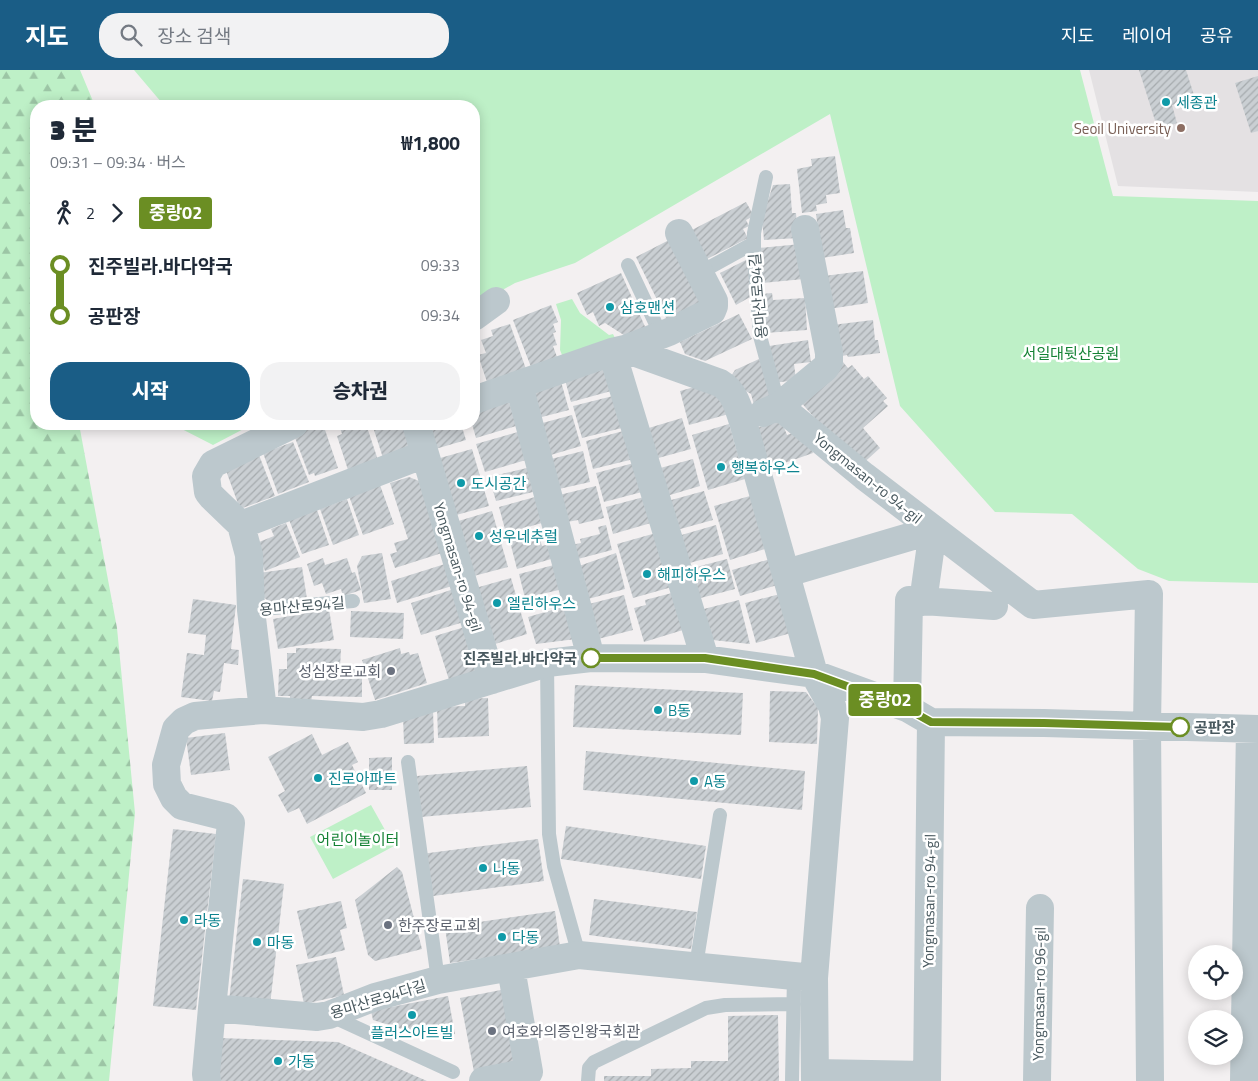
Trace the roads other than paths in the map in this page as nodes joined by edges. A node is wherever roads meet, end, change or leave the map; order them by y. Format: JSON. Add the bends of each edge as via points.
{"nodes":[{"id":1,"x":766,"y":177,"type":"dead end"},
{"id":2,"x":805,"y":229,"type":"dead end"},
{"id":3,"x":679,"y":233,"type":"dead end"},
{"id":4,"x":754,"y":243,"type":"junction"},
{"id":5,"x":628,"y":265,"type":"dead end"},
{"id":6,"x":712,"y":266,"type":"dead end"},
{"id":7,"x":496,"y":301,"type":"dead end"},
{"id":8,"x":480,"y":313,"type":"edge"},
{"id":9,"x":661,"y":334,"type":"junction"},
{"id":10,"x":619,"y":351,"type":"junction"},
{"id":11,"x":519,"y":385,"type":"junction"},
{"id":12,"x":480,"y":398,"type":"edge"},
{"id":13,"x":779,"y":406,"type":"junction"},
{"id":14,"x":743,"y":422,"type":"junction"},
{"id":15,"x":282,"y":430,"type":"edge"},
{"id":16,"x":418,"y":430,"type":"edge"},
{"id":17,"x":425,"y":454,"type":"junction"},
{"id":18,"x":241,"y":525,"type":"junction"},
{"id":19,"x":933,"y":530,"type":"junction"},
{"id":20,"x":787,"y":572,"type":"junction"},
{"id":21,"x":353,"y":601,"type":"dead end"},
{"id":22,"x":923,"y":602,"type":"junction"},
{"id":23,"x":994,"y":606,"type":"dead end"},
{"id":24,"x":251,"y":610,"type":"junction"},
{"id":25,"x":591,"y":658,"type":"junction"},
{"id":26,"x":705,"y":658,"type":"junction"},
{"id":27,"x":547,"y":663,"type":"junction"},
{"id":28,"x":814,"y":674,"type":"junction"},
{"id":29,"x":492,"y":680,"type":"junction"},
{"id":30,"x":906,"y":708,"type":"junction"},
{"id":31,"x":263,"y":710,"type":"junction"},
{"id":32,"x":931,"y":722,"type":"junction"},
{"id":33,"x":1146,"y":727,"type":"junction"},
{"id":34,"x":1254,"y":729,"type":"edge"},
{"id":35,"x":408,"y":762,"type":"dead end"},
{"id":36,"x":720,"y":815,"type":"dead end"},
{"id":37,"x":1040,"y":908,"type":"dead end"},
{"id":38,"x":579,"y":955,"type":"junction"},
{"id":39,"x":696,"y":966,"type":"junction"},
{"id":40,"x":511,"y":968,"type":"junction"},
{"id":41,"x":804,"y":977,"type":"junction"},
{"id":42,"x":438,"y":980,"type":"junction"},
{"id":43,"x":794,"y":1004,"type":"junction"},
{"id":44,"x":212,"y":1008,"type":"junction"},
{"id":45,"x":329,"y":1015,"type":"junction"},
{"id":46,"x":453,"y":1072,"type":"dead end"},
{"id":47,"x":807,"y":1078,"type":"edge"},
{"id":48,"x":927,"y":1078,"type":"edge"},
{"id":49,"x":207,"y":1081,"type":"edge"},
{"id":50,"x":483,"y":1081,"type":"edge"},
{"id":51,"x":588,"y":1081,"type":"edge"},
{"id":52,"x":1037,"y":1081,"type":"edge"},
{"id":53,"x":1150,"y":1081,"type":"edge"},
{"id":54,"x":1244,"y":1081,"type":"edge"}],
"edges":[{"from":1,"to":4,"type":"lane","name":"용마산로94길"},
{"from":2,"to":13,"type":"street","via":[[829,362]]},
{"from":3,"to":9,"type":"street","via":[[714,306],[712,311]]},
{"from":4,"to":6,"type":"lane","name":"용마산로94길"},
{"from":4,"to":13,"type":"lane","name":"용마산로94길","via":[[760,336]]},
{"from":5,"to":9,"type":"lane"},
{"from":7,"to":8,"type":"street"},
{"from":9,"to":10,"type":"street"},
{"from":10,"to":11,"type":"street"},
{"from":10,"to":14,"type":"street","via":[[720,383],[733,395]]},
{"from":10,"to":26,"type":"street"},
{"from":11,"to":12,"type":"street"},
{"from":11,"to":25,"type":"street"},
{"from":13,"to":14,"type":"street"},
{"from":13,"to":19,"type":"street","name":"Yongmasan-ro 94-gil"},
{"from":14,"to":20,"type":"street"},
{"from":15,"to":18,"type":"street","via":[[213,464],[206,476],[208,492]]},
{"from":16,"to":17,"type":"street","name":"Yongmasan-ro 94-gil"},
{"from":17,"to":18,"type":"street"},
{"from":17,"to":29,"type":"street","name":"Yongmasan-ro 94-gil"},
{"from":18,"to":24,"type":"street","via":[[250,564]]},
{"from":19,"to":20,"type":"street","name":"Yongmasan-ro 94-gil"},
{"from":19,"to":22,"type":"street"},
{"from":19,"to":33,"type":"street","via":[[1033,605],[1149,594]]},
{"from":20,"to":28,"type":"street"},
{"from":21,"to":24,"type":"lane","name":"용마산로94길"},
{"from":22,"to":23,"type":"street"},
{"from":22,"to":30,"type":"street","via":[[909,600]]},
{"from":24,"to":31,"type":"street"},
{"from":25,"to":26,"type":"street"},
{"from":25,"to":27,"type":"street"},
{"from":26,"to":28,"type":"street"},
{"from":27,"to":29,"type":"street"},
{"from":27,"to":38,"type":"lane","via":[[549,834],[554,866]]},
{"from":28,"to":30,"type":"street"},
{"from":28,"to":41,"type":"street","via":[[835,718]]},
{"from":29,"to":31,"type":"street","via":[[381,714],[363,716]]},
{"from":30,"to":32,"type":"street"},
{"from":31,"to":44,"type":"street","via":[[195,716],[184,721],[176,729],[166,765],[167,784],[182,806],[226,817],[230,823]]},
{"from":32,"to":33,"type":"street"},
{"from":32,"to":48,"type":"street","name":"Yongmasan-ro 94-gil"},
{"from":33,"to":34,"type":"street"},
{"from":33,"to":53,"type":"street"},
{"from":34,"to":54,"type":"street"},
{"from":35,"to":42,"type":"lane"},
{"from":36,"to":39,"type":"lane"},
{"from":37,"to":52,"type":"street","name":"Yongmasan-ro 96-gil"},
{"from":38,"to":39,"type":"street","name":"용마산로94다길"},
{"from":38,"to":40,"type":"street","name":"용마산로94다길"},
{"from":39,"to":41,"type":"street","name":"용마산로94다길"},
{"from":40,"to":42,"type":"street","name":"용마산로94다길"},
{"from":40,"to":50,"type":"street","via":[[529,1072]]},
{"from":41,"to":43,"type":"lane"},
{"from":41,"to":47,"type":"street"},
{"from":42,"to":45,"type":"street","name":"용마산로94다길","via":[[375,997]]},
{"from":43,"to":47,"type":"lane"},
{"from":43,"to":51,"type":"lane","via":[[706,1008],[594,1062],[589,1068]]},
{"from":44,"to":45,"type":"street","name":"용마산로94다길"},
{"from":44,"to":49,"type":"street"},
{"from":45,"to":46,"type":"lane"},
{"from":47,"to":48,"type":"street"}]}
